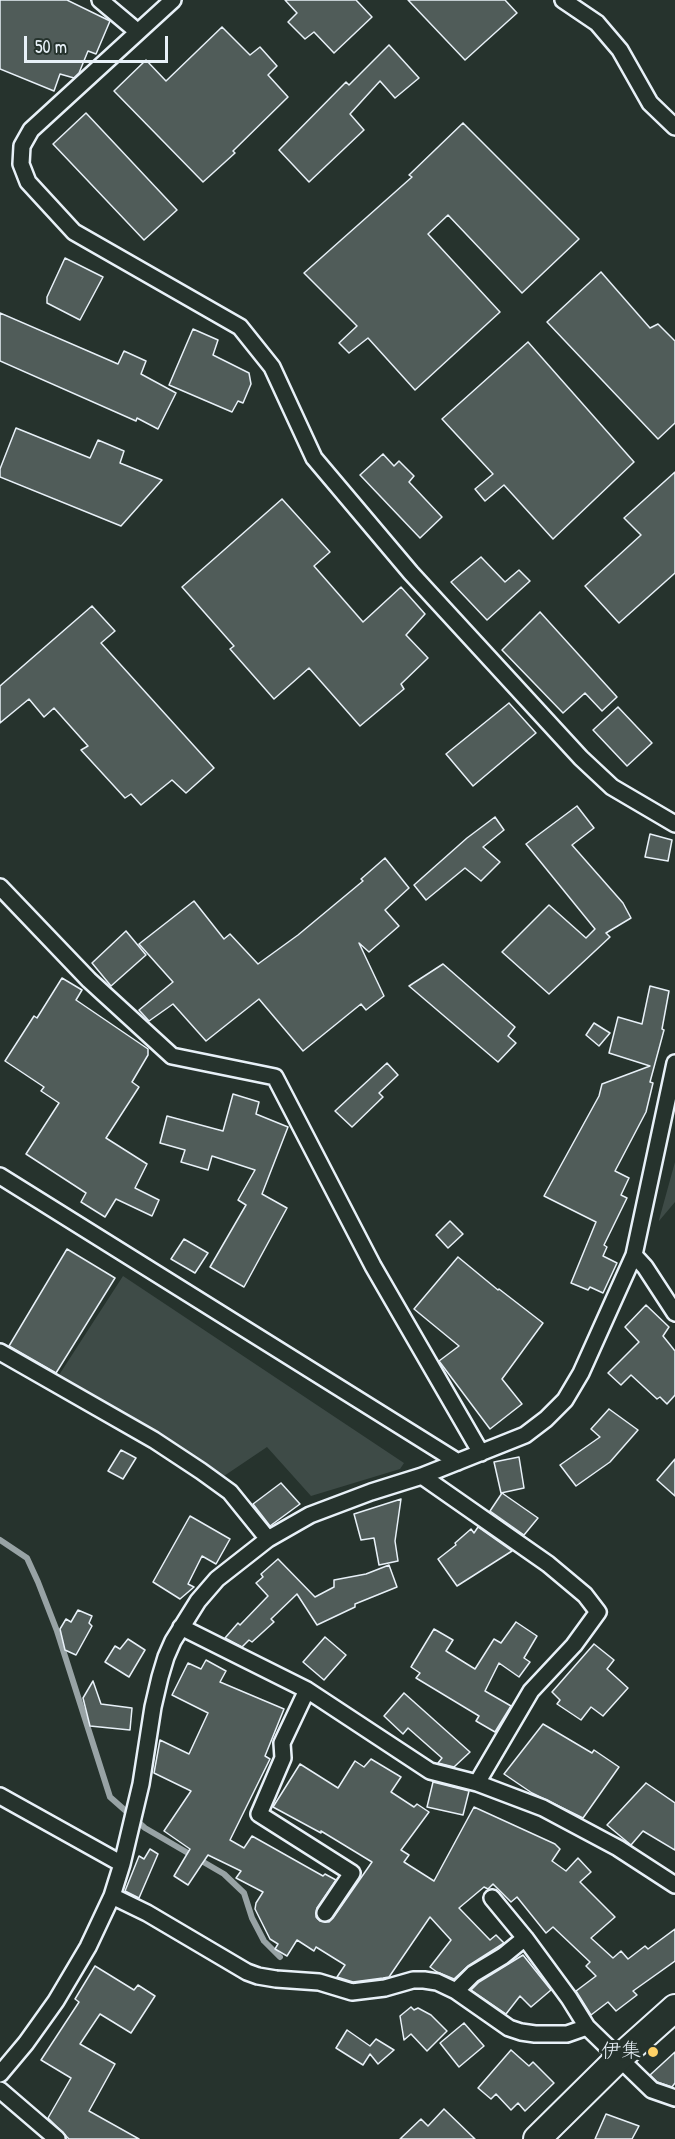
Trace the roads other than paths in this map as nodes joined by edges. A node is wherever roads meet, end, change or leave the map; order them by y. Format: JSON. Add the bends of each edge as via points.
{"nodes":[{"id":1,"x":100,"y":0,"type":"edge"},
{"id":2,"x":173,"y":0,"type":"edge"},
{"id":3,"x":563,"y":0,"type":"edge"},
{"id":4,"x":138,"y":32,"type":"junction"},
{"id":5,"x":675,"y":127,"type":"edge"},
{"id":6,"x":675,"y":824,"type":"edge"},
{"id":7,"x":0,"y":887,"type":"edge"},
{"id":8,"x":675,"y":1063,"type":"edge"},
{"id":9,"x":0,"y":1176,"type":"edge"},
{"id":10,"x":634,"y":1255,"type":"junction"},
{"id":11,"x":675,"y":1313,"type":"edge"},
{"id":12,"x":0,"y":1352,"type":"edge"},
{"id":13,"x":481,"y":1453,"type":"junction"},
{"id":14,"x":458,"y":1462,"type":"junction"},
{"id":15,"x":423,"y":1476,"type":"junction"},
{"id":16,"x":268,"y":1539,"type":"junction"},
{"id":17,"x":181,"y":1627,"type":"junction"},
{"id":18,"x":307,"y":1690,"type":"junction"},
{"id":19,"x":477,"y":1783,"type":"junction"},
{"id":20,"x":0,"y":1796,"type":"edge"},
{"id":21,"x":122,"y":1864,"type":"junction"},
{"id":22,"x":675,"y":1884,"type":"edge"},
{"id":23,"x":112,"y":1896,"type":"junction"},
{"id":24,"x":492,"y":1898,"type":"dead end"},
{"id":25,"x":326,"y":1913,"type":"dead end"},
{"id":26,"x":525,"y":1938,"type":"junction"},
{"id":27,"x":456,"y":1991,"type":"junction"},
{"id":28,"x":675,"y":2008,"type":"edge"},
{"id":29,"x":587,"y":2027,"type":"junction"},
{"id":30,"x":618,"y":2059,"type":"junction"},
{"id":31,"x":0,"y":2074,"type":"edge"},
{"id":32,"x":0,"y":2090,"type":"edge"},
{"id":33,"x":675,"y":2098,"type":"edge"},
{"id":34,"x":57,"y":2139,"type":"edge"},
{"id":35,"x":537,"y":2139,"type":"edge"}],
"edges":[{"from":1,"to":4,"type":"street"},
{"from":2,"to":4,"type":"street"},
{"from":3,"to":5,"type":"street","via":[[597,23],[620,50],[650,103]]},
{"from":4,"to":6,"type":"street","via":[[31,130],[22,146],[21,164],[28,182],[74,232],[240,327],[272,367],[314,458],[411,573],[581,758],[612,787]]},
{"from":7,"to":13,"type":"street","via":[[89,980],[172,1056],[275,1077],[373,1266]]},
{"from":8,"to":10,"type":"street"},
{"from":9,"to":14,"type":"street"},
{"from":10,"to":11,"type":"street"},
{"from":10,"to":13,"type":"street","via":[[565,1400],[525,1435]]},
{"from":12,"to":16,"type":"street","via":[[201,1471],[230,1492]]},
{"from":13,"to":14,"type":"street"},
{"from":14,"to":15,"type":"street"},
{"from":15,"to":16,"type":"street","via":[[310,1515]]},
{"from":15,"to":19,"type":"street","via":[[548,1564],[585,1595],[598,1612],[574,1645],[531,1691]]},
{"from":16,"to":17,"type":"street","via":[[217,1579]]},
{"from":17,"to":18,"type":"street"},
{"from":17,"to":21,"type":"street","via":[[160,1677]]},
{"from":18,"to":19,"type":"street","via":[[430,1771]]},
{"from":18,"to":25,"type":"street","via":[[282,1743],[283,1758],[259,1814],[352,1873]]},
{"from":19,"to":22,"type":"street","via":[[543,1808]]},
{"from":20,"to":21,"type":"street"},
{"from":21,"to":23,"type":"street"},
{"from":23,"to":27,"type":"street","via":[[258,1976],[319,1982],[352,1992],[413,1980],[437,1982]]},
{"from":23,"to":31,"type":"street","via":[[56,2001]]},
{"from":24,"to":26,"type":"street"},
{"from":26,"to":27,"type":"street","via":[[473,1974]]},
{"from":26,"to":29,"type":"street"},
{"from":27,"to":29,"type":"street","via":[[509,2028],[535,2034],[567,2034]]},
{"from":28,"to":30,"type":"highway"},
{"from":29,"to":30,"type":"street"},
{"from":30,"to":33,"type":"street","via":[[652,2090]]},
{"from":30,"to":35,"type":"highway"},
{"from":32,"to":34,"type":"street"}]}
